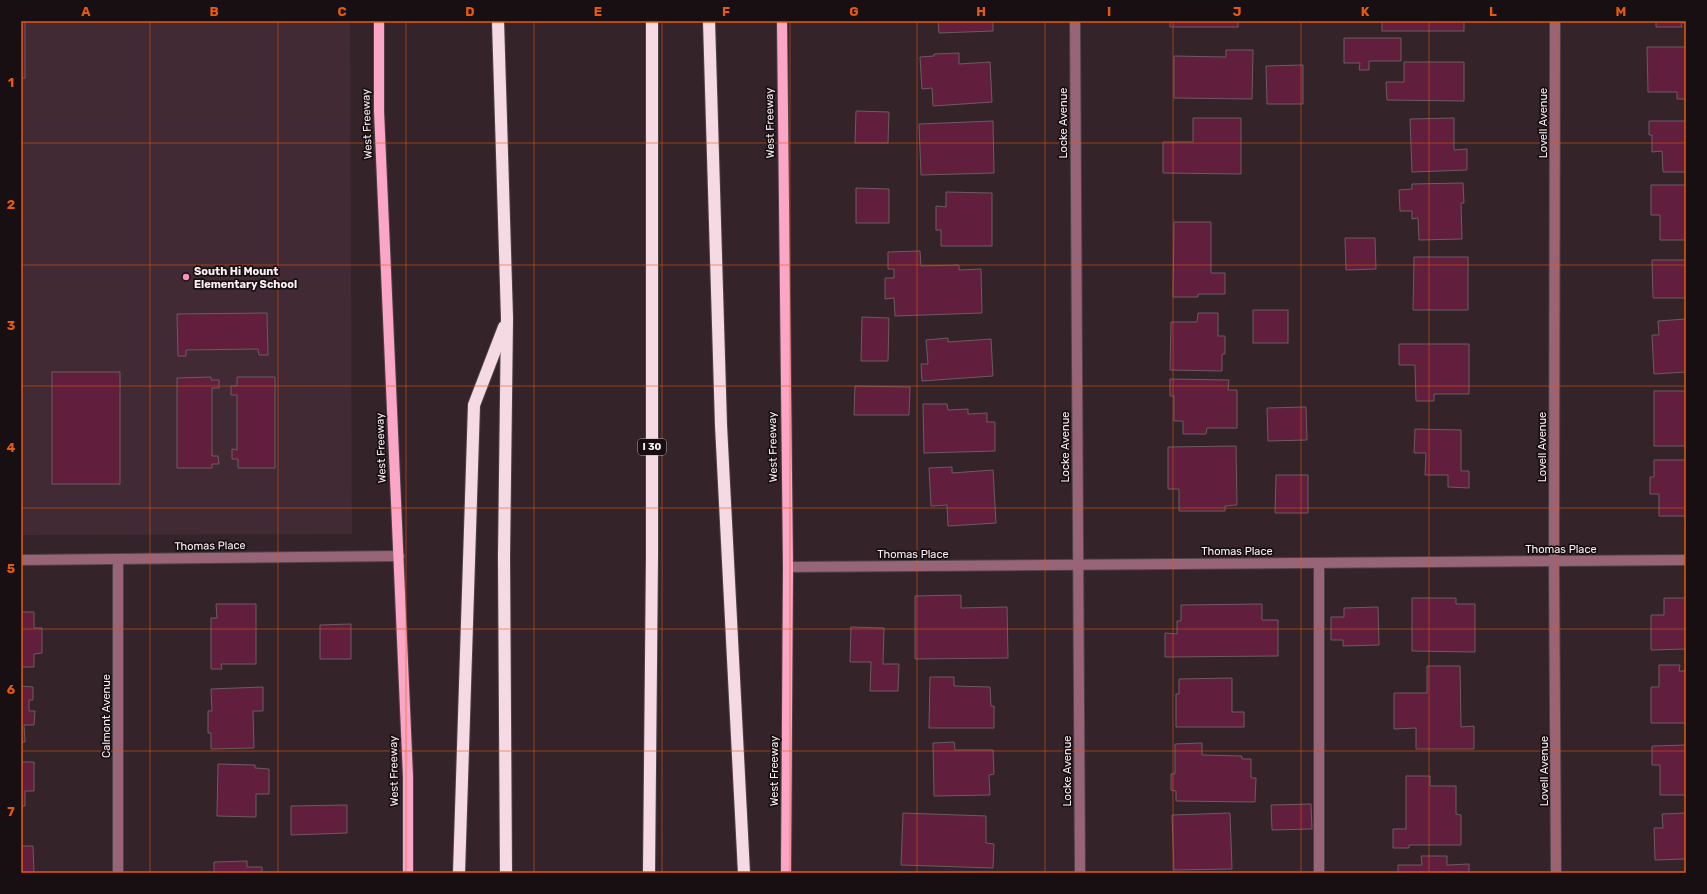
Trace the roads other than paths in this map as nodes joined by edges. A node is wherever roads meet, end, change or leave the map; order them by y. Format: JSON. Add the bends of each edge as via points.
{"nodes":[{"id":1,"x":379,"y":21,"type":"edge"},
{"id":2,"x":498,"y":21,"type":"edge"},
{"id":3,"x":652,"y":21,"type":"edge"},
{"id":4,"x":709,"y":21,"type":"edge"},
{"id":5,"x":782,"y":21,"type":"edge"},
{"id":6,"x":1075,"y":21,"type":"edge"},
{"id":7,"x":1555,"y":21,"type":"edge"},
{"id":8,"x":507,"y":318,"type":"junction"},
{"id":9,"x":399,"y":556,"type":"junction"},
{"id":10,"x":118,"y":559,"type":"junction"},
{"id":11,"x":21,"y":560,"type":"edge"},
{"id":12,"x":1686,"y":560,"type":"edge"},
{"id":13,"x":1554,"y":561,"type":"junction"},
{"id":14,"x":1319,"y":563,"type":"junction"},
{"id":15,"x":1077,"y":564,"type":"junction"},
{"id":16,"x":788,"y":567,"type":"junction"},
{"id":17,"x":118,"y":873,"type":"edge"},
{"id":18,"x":408,"y":873,"type":"edge"},
{"id":19,"x":459,"y":873,"type":"edge"},
{"id":20,"x":506,"y":873,"type":"edge"},
{"id":21,"x":649,"y":873,"type":"edge"},
{"id":22,"x":744,"y":873,"type":"edge"},
{"id":23,"x":786,"y":873,"type":"edge"},
{"id":24,"x":1080,"y":873,"type":"edge"},
{"id":25,"x":1319,"y":873,"type":"edge"},
{"id":26,"x":1556,"y":873,"type":"edge"}],
"edges":[{"from":1,"to":9,"type":"main road","name":"West Freeway","via":[[379,111]]},
{"from":2,"to":8,"type":"highway"},
{"from":3,"to":21,"type":"highway","number":"I 30"},
{"from":4,"to":22,"type":"highway","via":[[721,425]]},
{"from":5,"to":16,"type":"main road","name":"West Freeway"},
{"from":6,"to":15,"type":"street","name":"Locke Avenue"},
{"from":7,"to":13,"type":"street","name":"Lovell Avenue"},
{"from":8,"to":19,"type":"highway","via":[[474,405]]},
{"from":8,"to":20,"type":"highway","via":[[504,557]]},
{"from":9,"to":10,"type":"street","name":"Thomas Place"},
{"from":9,"to":18,"type":"main road","name":"West Freeway","via":[[408,777]]},
{"from":10,"to":11,"type":"street","name":"Thomas Place"},
{"from":10,"to":17,"type":"street","name":"Calmont Avenue"},
{"from":12,"to":13,"type":"street","name":"Thomas Place"},
{"from":13,"to":14,"type":"street","name":"Thomas Place"},
{"from":13,"to":26,"type":"street","name":"Lovell Avenue"},
{"from":14,"to":15,"type":"street","name":"Thomas Place"},
{"from":14,"to":25,"type":"street"},
{"from":15,"to":16,"type":"street","name":"Thomas Place"},
{"from":15,"to":24,"type":"street","name":"Locke Avenue"},
{"from":16,"to":23,"type":"main road","name":"West Freeway"}]}
